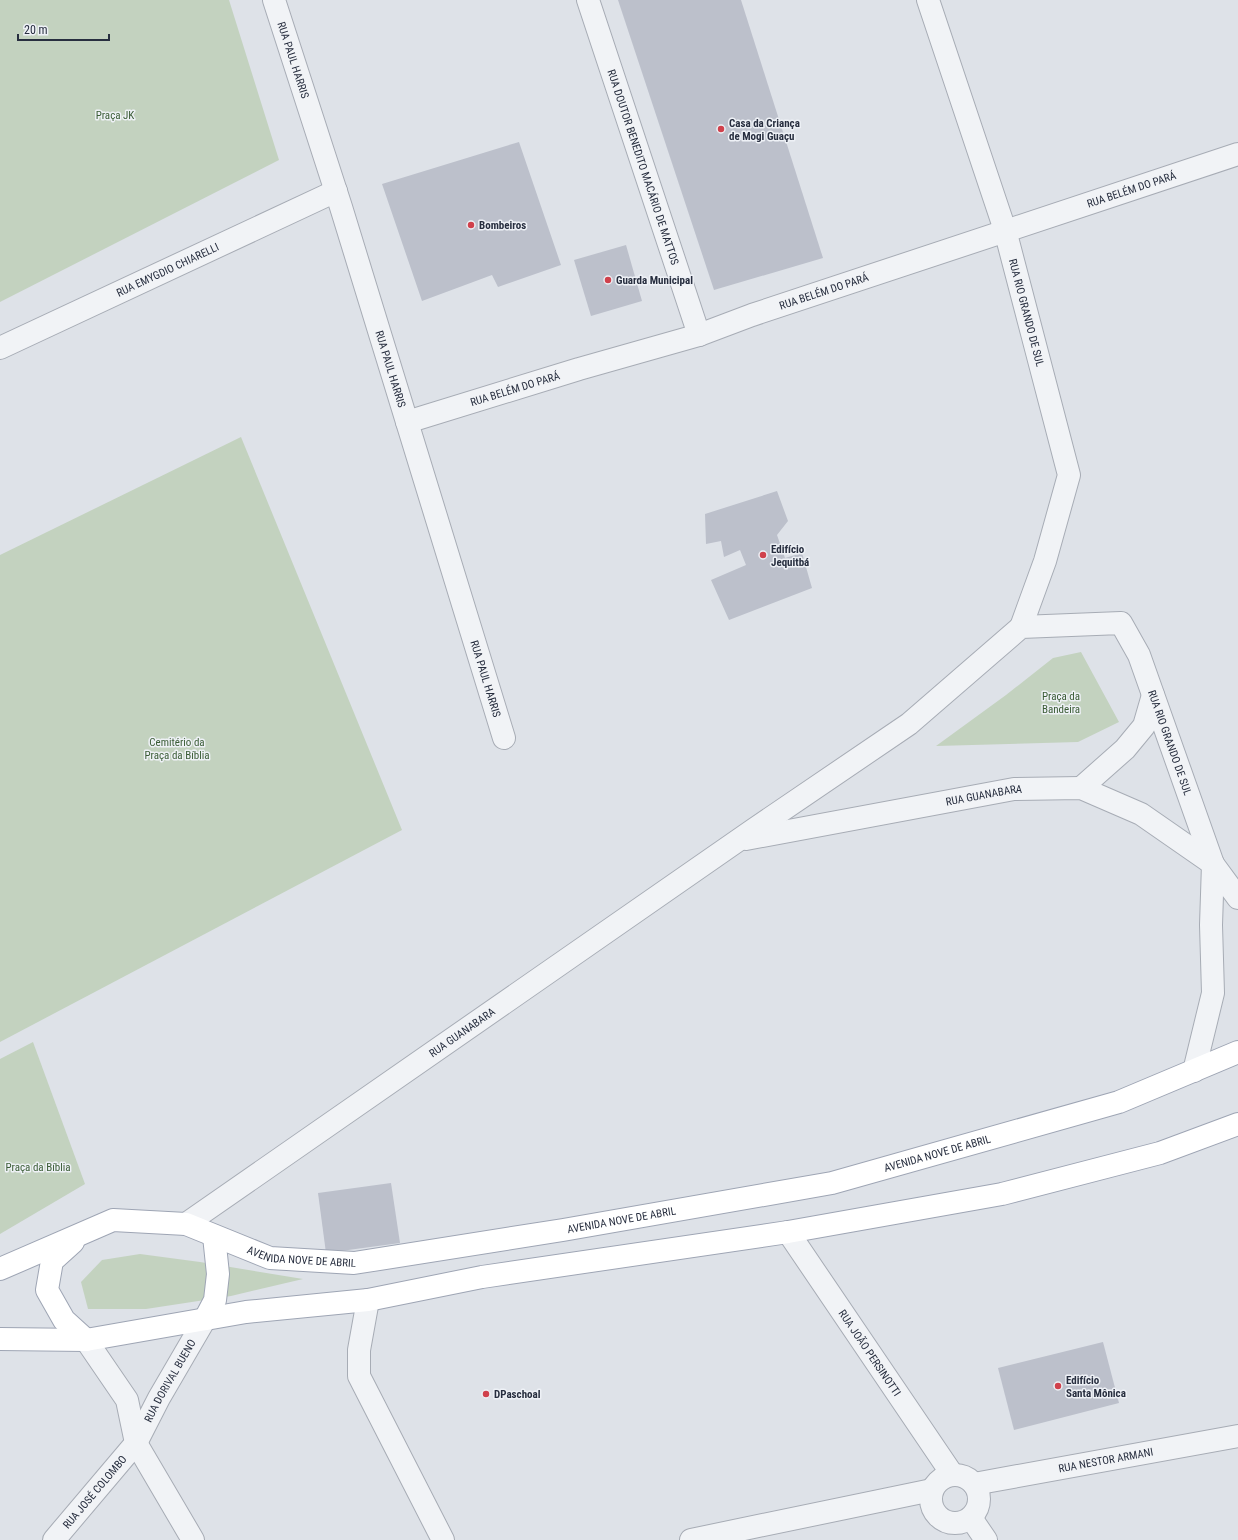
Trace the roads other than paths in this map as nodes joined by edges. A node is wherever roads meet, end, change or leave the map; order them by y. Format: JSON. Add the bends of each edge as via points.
{"nodes":[{"id":1,"x":274,"y":0,"type":"edge"},
{"id":2,"x":588,"y":0,"type":"edge"},
{"id":3,"x":928,"y":0,"type":"edge"},
{"id":4,"x":1238,"y":154,"type":"edge"},
{"id":5,"x":336,"y":191,"type":"junction"},
{"id":6,"x":1005,"y":230,"type":"junction"},
{"id":7,"x":699,"y":335,"type":"junction"},
{"id":8,"x":0,"y":348,"type":"edge"},
{"id":9,"x":407,"y":422,"type":"junction"},
{"id":10,"x":1021,"y":627,"type":"junction"},
{"id":11,"x":1153,"y":695,"type":"junction"},
{"id":12,"x":504,"y":738,"type":"dead end"},
{"id":13,"x":1081,"y":788,"type":"junction"},
{"id":14,"x":737,"y":841,"type":"junction"},
{"id":15,"x":1213,"y":864,"type":"junction"},
{"id":16,"x":1238,"y":898,"type":"edge"},
{"id":17,"x":1238,"y":1052,"type":"edge"},
{"id":18,"x":1194,"y":1071,"type":"junction"},
{"id":19,"x":1238,"y":1124,"type":"edge"},
{"id":20,"x":186,"y":1224,"type":"junction"},
{"id":21,"x":788,"y":1232,"type":"junction"},
{"id":22,"x":82,"y":1233,"type":"junction"},
{"id":23,"x":214,"y":1236,"type":"junction"},
{"id":24,"x":0,"y":1269,"type":"edge"},
{"id":25,"x":368,"y":1300,"type":"junction"},
{"id":26,"x":205,"y":1319,"type":"junction"},
{"id":27,"x":0,"y":1338,"type":"edge"},
{"id":28,"x":86,"y":1340,"type":"junction"},
{"id":29,"x":1238,"y":1436,"type":"edge"},
{"id":30,"x":136,"y":1443,"type":"junction"},
{"id":31,"x":952,"y":1474,"type":"junction"},
{"id":32,"x":974,"y":1484,"type":"junction"},
{"id":33,"x":932,"y":1490,"type":"junction"},
{"id":34,"x":971,"y":1518,"type":"junction"},
{"id":35,"x":946,"y":1532,"type":"edge"},
{"id":36,"x":54,"y":1540,"type":"edge"},
{"id":37,"x":193,"y":1540,"type":"edge"},
{"id":38,"x":443,"y":1540,"type":"edge"},
{"id":39,"x":691,"y":1540,"type":"edge"},
{"id":40,"x":986,"y":1540,"type":"edge"}],
"edges":[{"from":1,"to":5,"type":"street","name":"RUA PAUL HARRIS"},
{"from":2,"to":7,"type":"street","name":"RUA DOUTOR BENEDITO MACÁRIO DE MATTOS"},
{"from":3,"to":6,"type":"street","name":"RUA RIO GRANDO DE SUL"},
{"from":4,"to":6,"type":"street","name":"RUA BELÉM DO PARÁ"},
{"from":5,"to":8,"type":"street","name":"RUA EMYGDIO CHIARELLI"},
{"from":5,"to":9,"type":"street","name":"RUA PAUL HARRIS"},
{"from":6,"to":7,"type":"street","name":"RUA BELÉM DO PARÁ"},
{"from":6,"to":10,"type":"street","name":"RUA RIO GRANDO DE SUL","via":[[1069,475],[1045,561]]},
{"from":7,"to":9,"type":"street","name":"RUA BELÉM DO PARÁ"},
{"from":9,"to":12,"type":"street","name":"RUA PAUL HARRIS"},
{"from":10,"to":11,"type":"street","name":"RUA RIO GRANDO DE SUL","via":[[1121,623],[1139,655]]},
{"from":10,"to":14,"type":"street","name":"RUA GUANABARA","via":[[909,724]]},
{"from":11,"to":13,"type":"street","via":[[1144,726],[1125,748]]},
{"from":11,"to":15,"type":"street","name":"RUA RIO GRANDO DE SUL"},
{"from":13,"to":14,"type":"street","name":"RUA GUANABARA","via":[[1014,789]]},
{"from":13,"to":15,"type":"street","name":"RUA GUANABARA","via":[[1141,814]]},
{"from":14,"to":20,"type":"street","name":"RUA GUANABARA"},
{"from":15,"to":16,"type":"street","name":"RUA RIO GRANDO DE SUL"},
{"from":15,"to":18,"type":"street","name":"RUA RIO GRANDO DE SUL","via":[[1213,993]]},
{"from":17,"to":18,"type":"main road","name":"AVENIDA NOVE DE ABRIL"},
{"from":18,"to":23,"type":"main road","name":"AVENIDA NOVE DE ABRIL","via":[[1119,1102],[832,1183],[562,1230],[354,1263],[270,1258]]},
{"from":19,"to":21,"type":"main road","via":[[1160,1153],[1002,1194]]},
{"from":20,"to":22,"type":"main road","name":"AVENIDA NOVE DE ABRIL","via":[[113,1220]]},
{"from":20,"to":23,"type":"main road","name":"AVENIDA NOVE DE ABRIL"},
{"from":21,"to":25,"type":"main road","via":[[482,1277]]},
{"from":21,"to":31,"type":"street","name":"RUA JOÃO PERSINOTTI"},
{"from":22,"to":24,"type":"main road","name":"AVENIDA NOVE DE ABRIL"},
{"from":22,"to":28,"type":"main road","via":[[52,1261],[47,1290],[64,1320]]},
{"from":23,"to":26,"type":"main road","via":[[218,1274],[215,1300]]},
{"from":25,"to":26,"type":"main road","via":[[246,1312]]},
{"from":25,"to":38,"type":"street","via":[[359,1350],[359,1376]]},
{"from":26,"to":28,"type":"main road"},
{"from":26,"to":30,"type":"street","name":"RUA DORIVAL BUENO"},
{"from":27,"to":28,"type":"main road"},
{"from":28,"to":30,"type":"street","name":"RUA DORIVAL BUENO","via":[[127,1400]]},
{"from":29,"to":32,"type":"street","name":"RUA NESTOR ARMANI"},
{"from":30,"to":36,"type":"street","name":"RUA JOSÉ COLOMBO"},
{"from":30,"to":37,"type":"street","name":"RUA DORIVAL BUENO"},
{"from":31,"to":32,"type":"street","via":[[964,1476]]},
{"from":31,"to":33,"type":"street","via":[[940,1480]]},
{"from":32,"to":34,"type":"street","via":[[980,1496],[978,1508]]},
{"from":33,"to":35,"type":"street","via":[[931,1503]]},
{"from":33,"to":39,"type":"street"},
{"from":34,"to":35,"type":"street"},
{"from":34,"to":40,"type":"street"}]}
